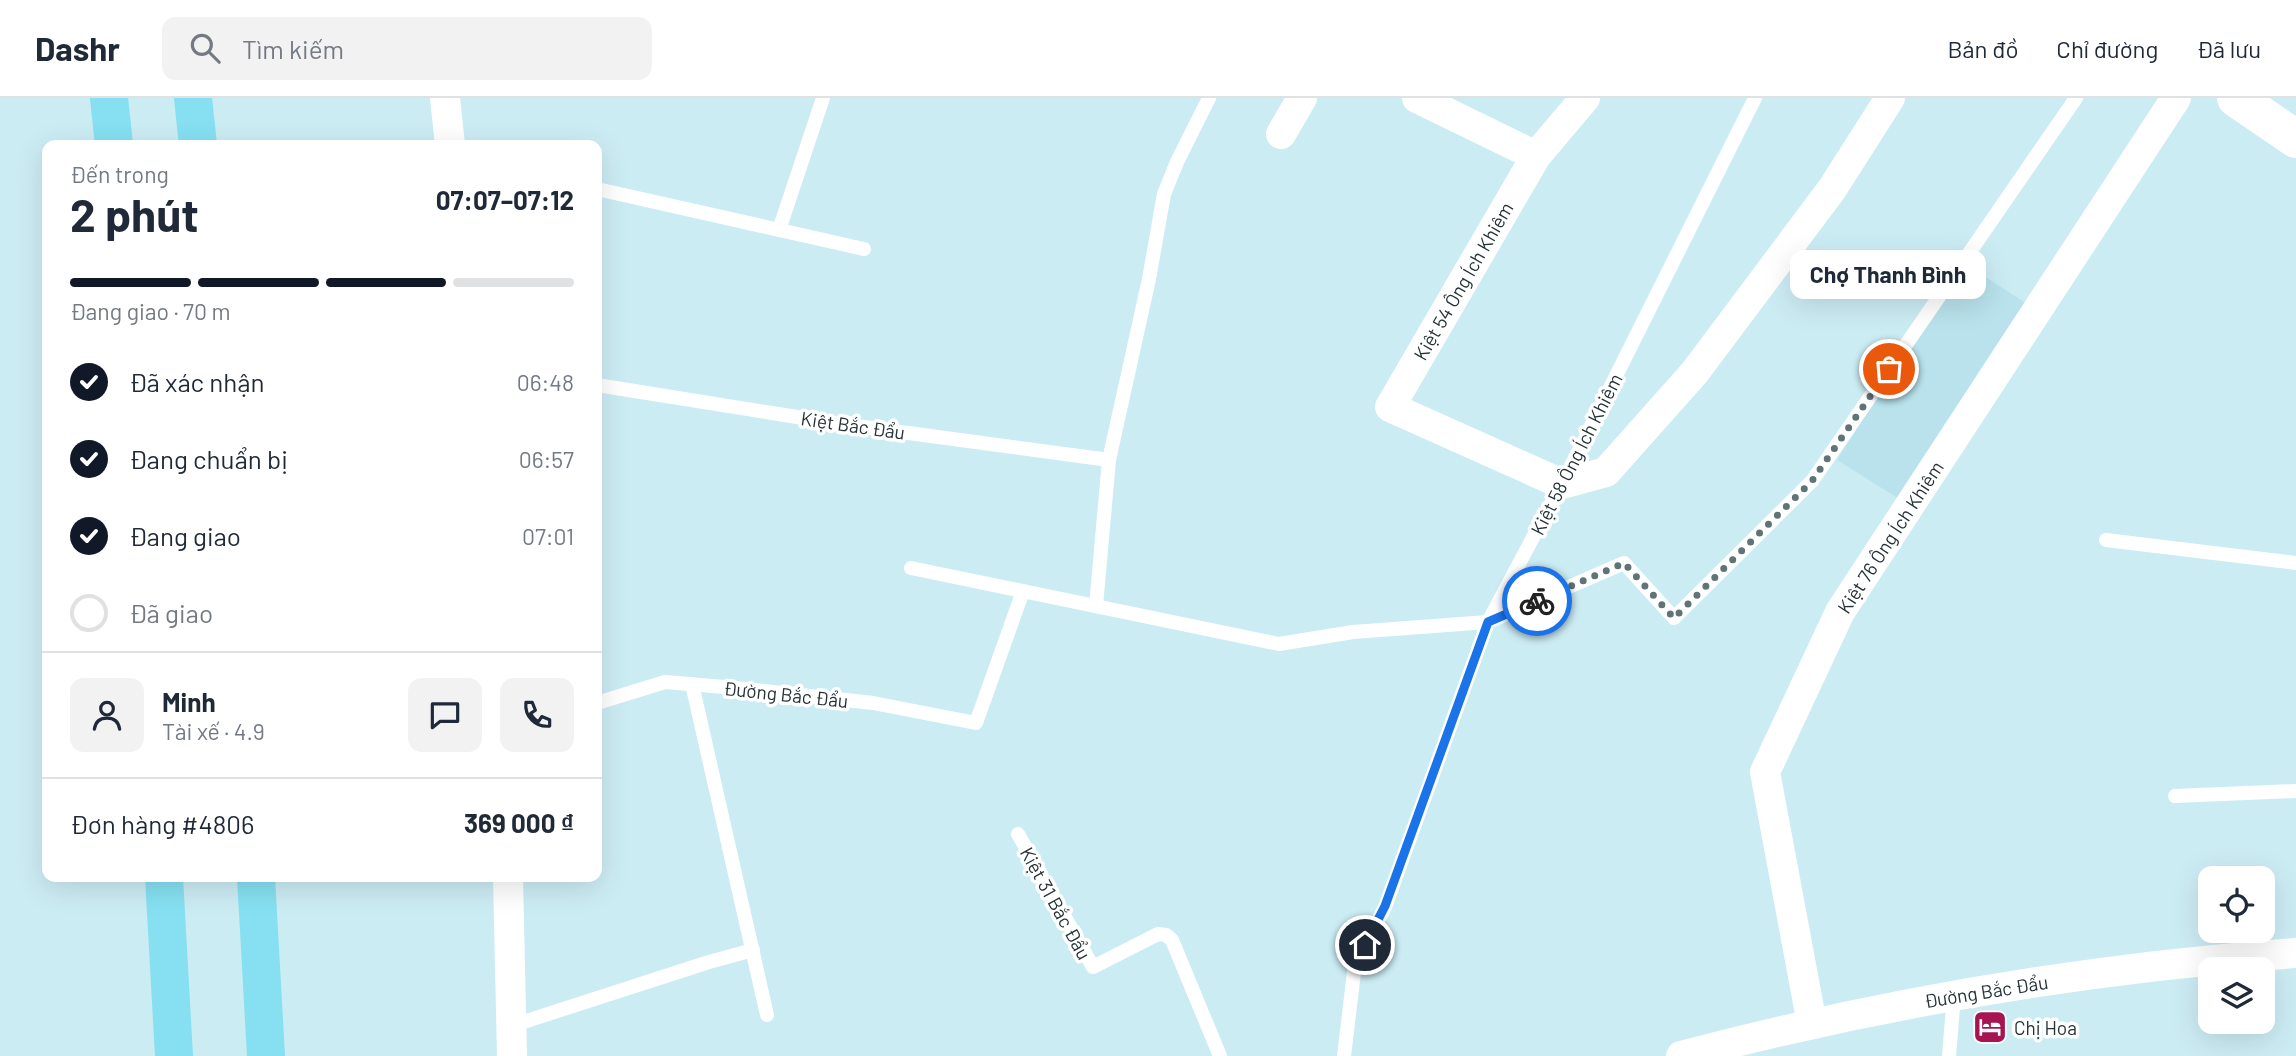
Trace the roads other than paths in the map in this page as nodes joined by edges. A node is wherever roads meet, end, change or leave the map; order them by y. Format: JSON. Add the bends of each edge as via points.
{"nodes":[{"id":1,"x":109,"y":98,"type":"edge"},
{"id":2,"x":193,"y":98,"type":"edge"},
{"id":3,"x":445,"y":98,"type":"edge"},
{"id":4,"x":823,"y":98,"type":"edge"},
{"id":5,"x":1209,"y":98,"type":"edge"},
{"id":6,"x":1301,"y":98,"type":"edge"},
{"id":7,"x":1417,"y":98,"type":"edge"},
{"id":8,"x":1585,"y":98,"type":"edge"},
{"id":9,"x":1755,"y":98,"type":"edge"},
{"id":10,"x":1890,"y":98,"type":"edge"},
{"id":11,"x":2076,"y":98,"type":"edge"},
{"id":12,"x":2176,"y":98,"type":"edge"},
{"id":13,"x":2236,"y":98,"type":"edge"},
{"id":14,"x":2293,"y":131,"type":"edge"},
{"id":15,"x":1281,"y":134,"type":"dead end"},
{"id":16,"x":113,"y":140,"type":"edge"},
{"id":17,"x":197,"y":140,"type":"edge"},
{"id":18,"x":449,"y":140,"type":"edge"},
{"id":19,"x":1536,"y":156,"type":"junction"},
{"id":20,"x":602,"y":190,"type":"edge"},
{"id":21,"x":779,"y":230,"type":"junction"},
{"id":22,"x":864,"y":249,"type":"dead end"},
{"id":23,"x":602,"y":386,"type":"edge"},
{"id":24,"x":1110,"y":460,"type":"junction"},
{"id":25,"x":1562,"y":484,"type":"junction"},
{"id":26,"x":2106,"y":540,"type":"dead end"},
{"id":27,"x":2296,"y":563,"type":"edge"},
{"id":28,"x":911,"y":568,"type":"dead end"},
{"id":29,"x":1023,"y":591,"type":"junction"},
{"id":30,"x":1096,"y":606,"type":"junction"},
{"id":31,"x":1488,"y":622,"type":"junction"},
{"id":32,"x":692,"y":684,"type":"junction"},
{"id":33,"x":602,"y":701,"type":"edge"},
{"id":34,"x":2296,"y":791,"type":"edge"},
{"id":35,"x":2175,"y":796,"type":"dead end"},
{"id":36,"x":1018,"y":834,"type":"dead end"},
{"id":37,"x":164,"y":882,"type":"edge"},
{"id":38,"x":256,"y":882,"type":"edge"},
{"id":39,"x":508,"y":882,"type":"edge"},
{"id":40,"x":753,"y":950,"type":"junction"},
{"id":41,"x":2296,"y":953,"type":"edge"},
{"id":42,"x":1954,"y":994,"type":"junction"},
{"id":43,"x":768,"y":1015,"type":"dead end"},
{"id":44,"x":1812,"y":1024,"type":"junction"},
{"id":45,"x":511,"y":1026,"type":"junction"},
{"id":46,"x":174,"y":1056,"type":"edge"},
{"id":47,"x":266,"y":1056,"type":"edge"},
{"id":48,"x":512,"y":1056,"type":"edge"},
{"id":49,"x":1220,"y":1056,"type":"edge"},
{"id":50,"x":1343,"y":1056,"type":"edge"},
{"id":51,"x":1681,"y":1056,"type":"edge"},
{"id":52,"x":1949,"y":1056,"type":"edge"}],
"edges":[{"from":1,"to":16,"type":"main road"},
{"from":2,"to":17,"type":"main road"},
{"from":3,"to":18,"type":"street"},
{"from":4,"to":21,"type":"lane"},
{"from":5,"to":24,"type":"lane","via":[[1164,194]]},
{"from":6,"to":15,"type":"street"},
{"from":7,"to":19,"type":"street"},
{"from":8,"to":19,"type":"street","name":"Kiệt 54 Ông Ích Khiêm"},
{"from":9,"to":25,"type":"lane","name":"Kiệt 58 Ông Ích Khiêm"},
{"from":10,"to":25,"type":"street","via":[[1832,189],[1695,372],[1606,472]]},
{"from":11,"to":31,"type":"lane","via":[[1812,481],[1674,618],[1624,563]]},
{"from":12,"to":44,"type":"street","name":"Kiệt 76 Ông Ích Khiêm","via":[[1840,612],[1765,772]]},
{"from":13,"to":14,"type":"main road"},
{"from":19,"to":25,"type":"street","name":"Kiệt 54 Ông Ích Khiêm","via":[[1390,407]]},
{"from":20,"to":21,"type":"lane"},
{"from":21,"to":22,"type":"lane"},
{"from":23,"to":24,"type":"lane","name":"Kiệt Bắc Đẩu"},
{"from":24,"to":30,"type":"lane"},
{"from":25,"to":31,"type":"lane","name":"Kiệt 58 Ông Ích Khiêm"},
{"from":26,"to":27,"type":"lane"},
{"from":28,"to":29,"type":"lane"},
{"from":29,"to":30,"type":"lane"},
{"from":29,"to":32,"type":"lane","name":"Đường Bắc Đẩu","via":[[976,723],[873,703]]},
{"from":30,"to":31,"type":"lane","via":[[1279,644],[1353,632]]},
{"from":31,"to":50,"type":"lane","name":"Kiệt 58 Ông Ích Khiêm","via":[[1385,906],[1355,964]]},
{"from":32,"to":33,"type":"lane","name":"Đường Bắc Đẩu","via":[[665,682]]},
{"from":32,"to":40,"type":"lane"},
{"from":34,"to":35,"type":"lane"},
{"from":36,"to":49,"type":"lane","name":"Kiệt 31 Bắc Đẩu","via":[[1093,967],[1158,934],[1172,940]]},
{"from":37,"to":46,"type":"main road"},
{"from":38,"to":47,"type":"main road"},
{"from":39,"to":45,"type":"street"},
{"from":40,"to":43,"type":"lane"},
{"from":40,"to":45,"type":"lane"},
{"from":41,"to":42,"type":"street","name":"Đường Bắc Đẩu","via":[[2191,961]]},
{"from":42,"to":44,"type":"street","name":"Đường Bắc Đẩu"},
{"from":42,"to":52,"type":"lane"},
{"from":44,"to":51,"type":"street","name":"Đường Bắc Đẩu"},
{"from":45,"to":48,"type":"street"}]}
